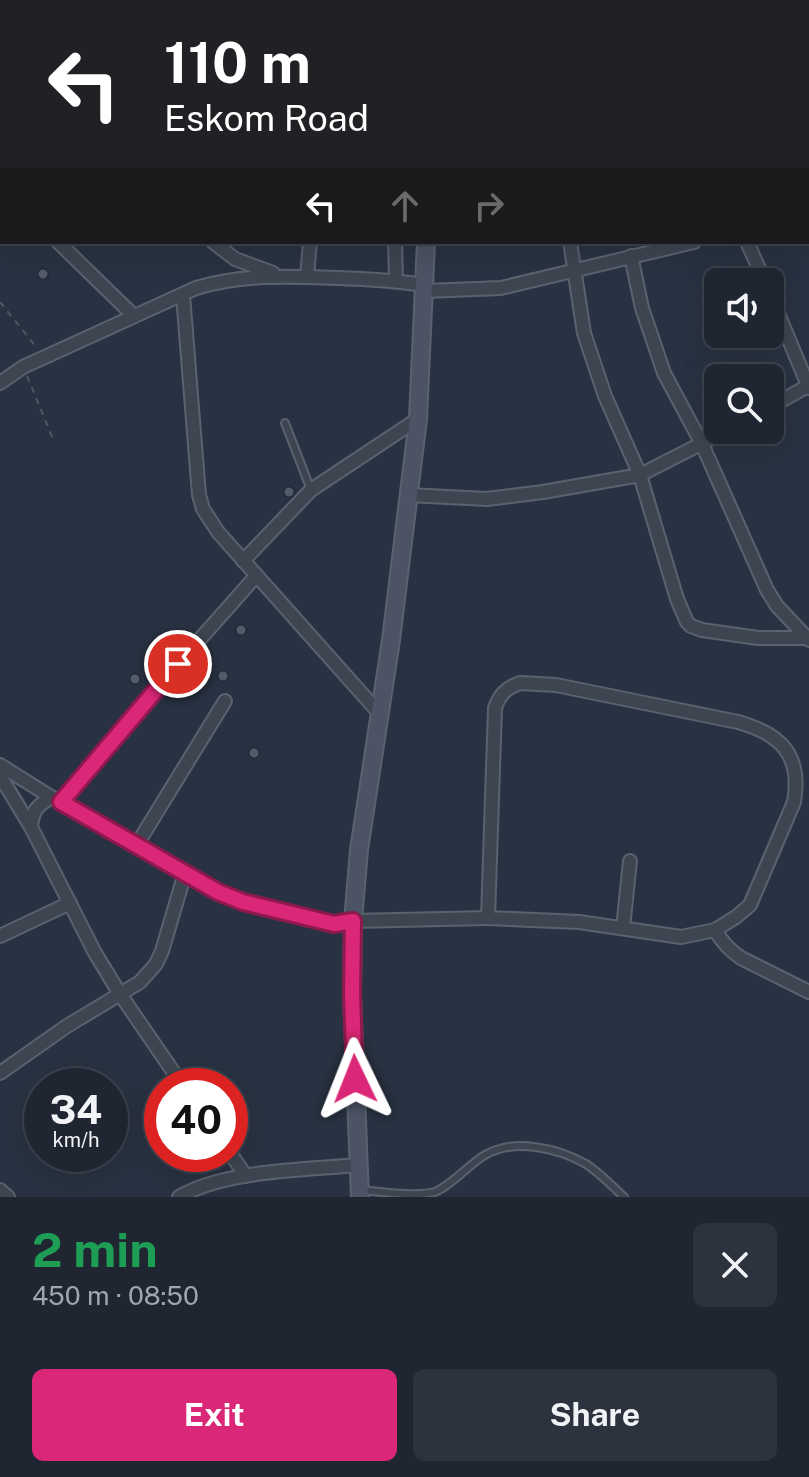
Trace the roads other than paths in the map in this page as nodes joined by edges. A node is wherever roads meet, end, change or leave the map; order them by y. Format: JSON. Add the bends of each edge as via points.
{"nodes":[{"id":1,"x":60,"y":244,"type":"edge"},
{"id":2,"x":216,"y":244,"type":"edge"},
{"id":3,"x":310,"y":244,"type":"edge"},
{"id":4,"x":395,"y":244,"type":"edge"},
{"id":5,"x":426,"y":244,"type":"edge"},
{"id":6,"x":570,"y":244,"type":"edge"},
{"id":7,"x":685,"y":244,"type":"edge"},
{"id":8,"x":748,"y":244,"type":"edge"},
{"id":9,"x":631,"y":256,"type":"junction"},
{"id":10,"x":759,"y":268,"type":"edge"},
{"id":11,"x":573,"y":270,"type":"junction"},
{"id":12,"x":279,"y":275,"type":"junction"},
{"id":13,"x":307,"y":277,"type":"junction"},
{"id":14,"x":396,"y":281,"type":"junction"},
{"id":15,"x":425,"y":288,"type":"junction"},
{"id":16,"x":183,"y":295,"type":"junction"},
{"id":17,"x":134,"y":316,"type":"junction"},
{"id":18,"x":784,"y":327,"type":"edge"},
{"id":19,"x":0,"y":383,"type":"edge"},
{"id":20,"x":809,"y":387,"type":"edge"},
{"id":21,"x":784,"y":400,"type":"edge"},
{"id":22,"x":418,"y":419,"type":"junction"},
{"id":23,"x":285,"y":423,"type":"dead end"},
{"id":24,"x":702,"y":444,"type":"junction"},
{"id":25,"x":640,"y":475,"type":"junction"},
{"id":26,"x":311,"y":490,"type":"junction"},
{"id":27,"x":408,"y":495,"type":"junction"},
{"id":28,"x":243,"y":561,"type":"junction"},
{"id":29,"x":256,"y":576,"type":"junction"},
{"id":30,"x":809,"y":619,"type":"edge"},
{"id":31,"x":797,"y":628,"type":"junction"},
{"id":32,"x":808,"y":639,"type":"edge"},
{"id":33,"x":225,"y":701,"type":"dead end"},
{"id":34,"x":380,"y":714,"type":"junction"},
{"id":35,"x":0,"y":765,"type":"edge"},
{"id":36,"x":0,"y":776,"type":"edge"},
{"id":37,"x":56,"y":800,"type":"junction"},
{"id":38,"x":31,"y":827,"type":"junction"},
{"id":39,"x":136,"y":846,"type":"junction"},
{"id":40,"x":630,"y":861,"type":"dead end"},
{"id":41,"x":185,"y":873,"type":"junction"},
{"id":42,"x":70,"y":903,"type":"junction"},
{"id":43,"x":488,"y":918,"type":"junction"},
{"id":44,"x":353,"y":921,"type":"junction"},
{"id":45,"x":623,"y":928,"type":"junction"},
{"id":46,"x":715,"y":930,"type":"junction"},
{"id":47,"x":0,"y":936,"type":"edge"},
{"id":48,"x":808,"y":989,"type":"edge"},
{"id":49,"x":120,"y":994,"type":"junction"},
{"id":50,"x":171,"y":1068,"type":"edge"},
{"id":51,"x":0,"y":1073,"type":"edge"},
{"id":52,"x":358,"y":1165,"type":"junction"},
{"id":53,"x":243,"y":1172,"type":"edge"},
{"id":54,"x":246,"y":1176,"type":"junction"},
{"id":55,"x":0,"y":1190,"type":"edge"},
{"id":56,"x":360,"y":1193,"type":"edge"},
{"id":57,"x":8,"y":1197,"type":"edge"},
{"id":58,"x":179,"y":1197,"type":"edge"},
{"id":59,"x":624,"y":1197,"type":"edge"}],
"edges":[{"from":1,"to":17,"type":"street"},
{"from":2,"to":12,"type":"street","via":[[235,259]]},
{"from":3,"to":13,"type":"street"},
{"from":4,"to":14,"type":"street"},
{"from":5,"to":15,"type":"street"},
{"from":6,"to":11,"type":"street"},
{"from":7,"to":9,"type":"street"},
{"from":8,"to":10,"type":"street"},
{"from":9,"to":11,"type":"street"},
{"from":9,"to":24,"type":"street","via":[[664,373]]},
{"from":11,"to":15,"type":"street","via":[[501,288]]},
{"from":11,"to":25,"type":"street","via":[[593,362]]},
{"from":12,"to":13,"type":"street"},
{"from":12,"to":16,"type":"street","via":[[212,283]]},
{"from":13,"to":14,"type":"street"},
{"from":14,"to":15,"type":"street"},
{"from":15,"to":22,"type":"street"},
{"from":16,"to":17,"type":"street"},
{"from":16,"to":28,"type":"street","via":[[199,495],[209,520]]},
{"from":17,"to":19,"type":"street","via":[[23,367]]},
{"from":18,"to":20,"type":"street"},
{"from":20,"to":21,"type":"street"},
{"from":22,"to":26,"type":"street"},
{"from":22,"to":27,"type":"street"},
{"from":23,"to":26,"type":"lane"},
{"from":24,"to":25,"type":"street"},
{"from":24,"to":31,"type":"street","via":[[767,590]]},
{"from":25,"to":27,"type":"street","via":[[487,499]]},
{"from":25,"to":32,"type":"street","via":[[677,599],[691,626],[758,638]]},
{"from":26,"to":28,"type":"street"},
{"from":27,"to":34,"type":"street"},
{"from":28,"to":29,"type":"street"},
{"from":29,"to":34,"type":"street"},
{"from":29,"to":37,"type":"street"},
{"from":30,"to":31,"type":"street"},
{"from":31,"to":32,"type":"street"},
{"from":33,"to":39,"type":"street"},
{"from":34,"to":44,"type":"street"},
{"from":35,"to":37,"type":"street"},
{"from":36,"to":38,"type":"street"},
{"from":37,"to":38,"type":"street","via":[[37,806]]},
{"from":37,"to":39,"type":"street"},
{"from":38,"to":42,"type":"street"},
{"from":39,"to":41,"type":"street"},
{"from":40,"to":45,"type":"street"},
{"from":41,"to":44,"type":"street","via":[[243,902],[334,924]]},
{"from":41,"to":49,"type":"street","via":[[156,964]]},
{"from":42,"to":47,"type":"street"},
{"from":42,"to":49,"type":"street"},
{"from":43,"to":44,"type":"street"},
{"from":43,"to":45,"type":"street"},
{"from":43,"to":46,"type":"street","via":[[495,708],[506,688],[520,683],[556,685],[738,722],[781,743],[796,769],[794,802],[750,905]]},
{"from":44,"to":52,"type":"street"},
{"from":45,"to":46,"type":"street","via":[[669,937]]},
{"from":46,"to":48,"type":"street","via":[[731,952]]},
{"from":49,"to":50,"type":"street"},
{"from":49,"to":51,"type":"street"},
{"from":52,"to":54,"type":"street"},
{"from":52,"to":56,"type":"street"},
{"from":53,"to":54,"type":"street"},
{"from":54,"to":58,"type":"street"},
{"from":55,"to":57,"type":"street"},
{"from":56,"to":59,"type":"lane","via":[[435,1192],[485,1156],[510,1146],[577,1160]]}]}
